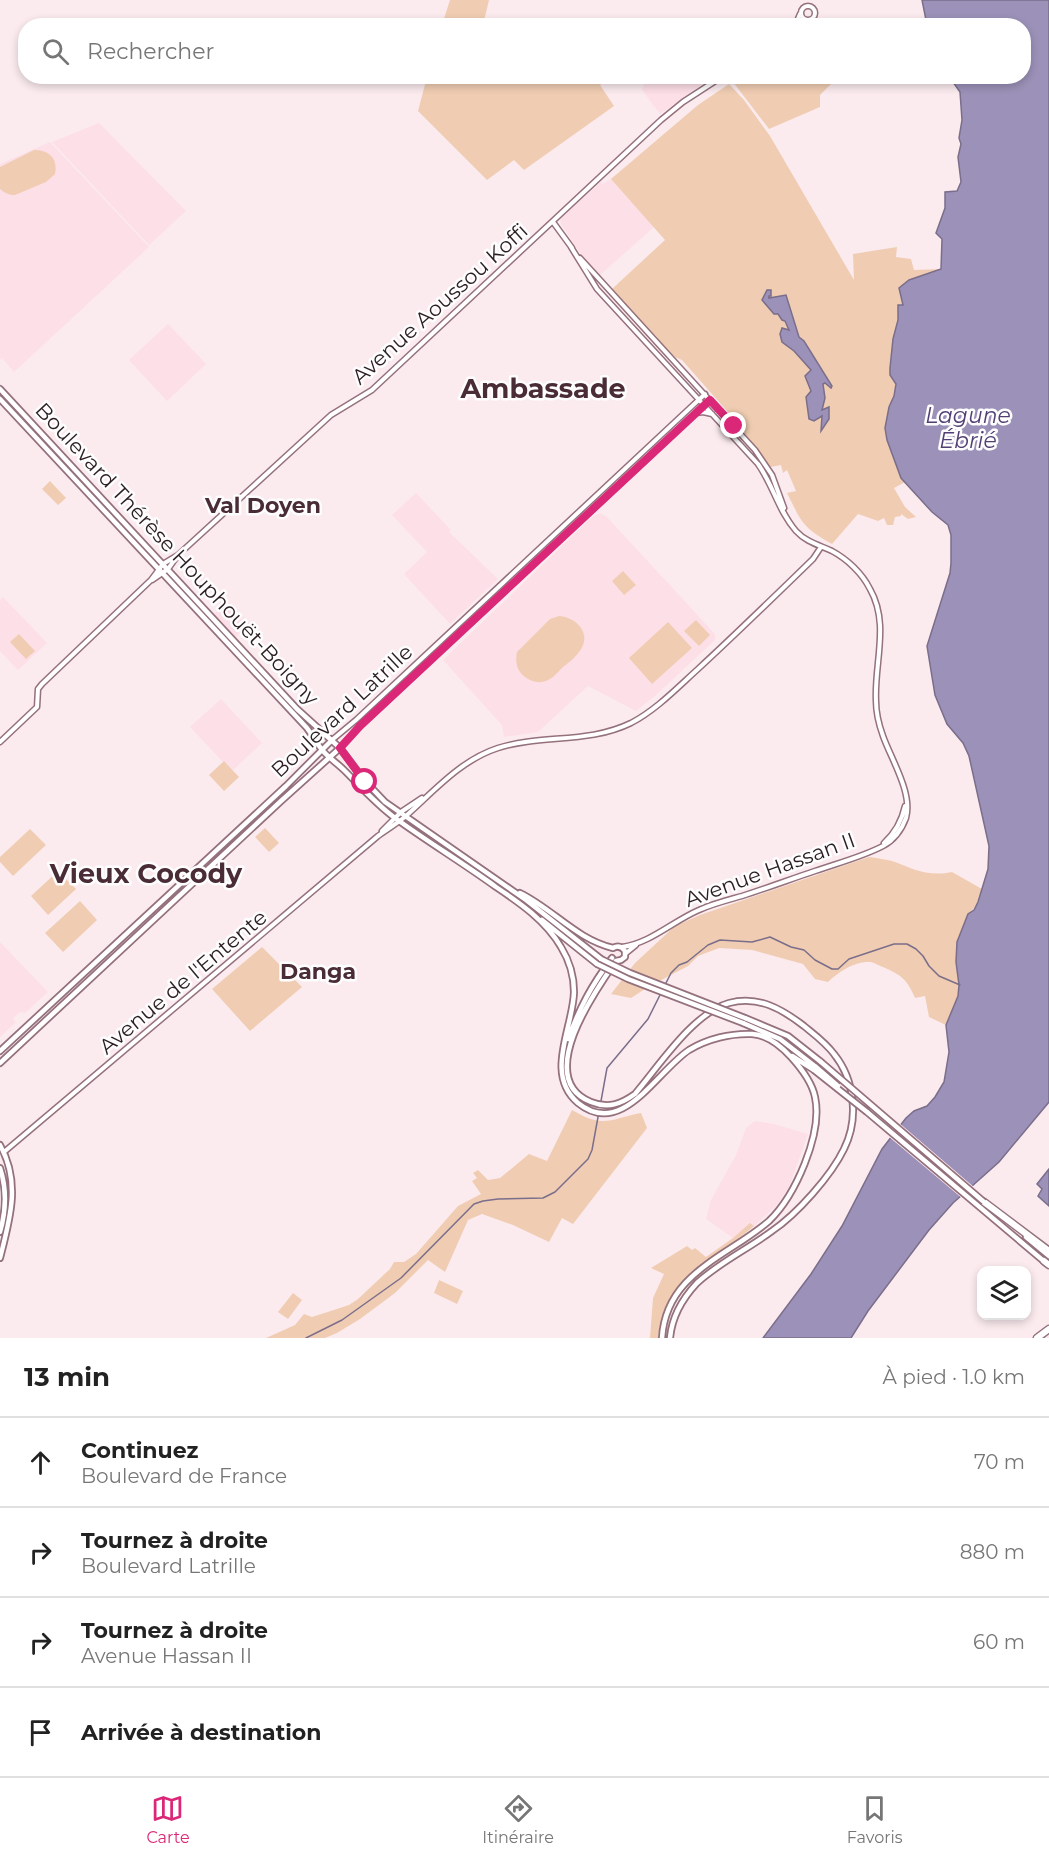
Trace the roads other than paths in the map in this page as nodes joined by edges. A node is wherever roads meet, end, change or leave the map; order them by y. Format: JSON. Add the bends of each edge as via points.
{"nodes":[{"id":1,"x":801,"y":13,"type":"junction"},
{"id":2,"x":799,"y":18,"type":"edge"},
{"id":3,"x":804,"y":18,"type":"edge"},
{"id":4,"x":812,"y":18,"type":"edge"},
{"id":5,"x":711,"y":84,"type":"edge"},
{"id":6,"x":553,"y":222,"type":"junction"},
{"id":7,"x":571,"y":247,"type":"junction"},
{"id":8,"x":0,"y":389,"type":"edge"},
{"id":9,"x":692,"y":391,"type":"junction"},
{"id":10,"x":705,"y":394,"type":"junction"},
{"id":11,"x":0,"y":399,"type":"edge"},
{"id":12,"x":699,"y":399,"type":"junction"},
{"id":13,"x":710,"y":400,"type":"junction"},
{"id":14,"x":704,"y":405,"type":"junction"},
{"id":15,"x":691,"y":408,"type":"junction"},
{"id":16,"x":696,"y":413,"type":"junction"},
{"id":17,"x":713,"y":414,"type":"junction"},
{"id":18,"x":114,"y":512,"type":"junction"},
{"id":19,"x":109,"y":517,"type":"junction"},
{"id":20,"x":788,"y":520,"type":"junction"},
{"id":21,"x":820,"y":547,"type":"junction"},
{"id":22,"x":178,"y":555,"type":"junction"},
{"id":23,"x":163,"y":564,"type":"junction"},
{"id":24,"x":158,"y":569,"type":"junction"},
{"id":25,"x":168,"y":569,"type":"junction"},
{"id":26,"x":163,"y":574,"type":"junction"},
{"id":27,"x":151,"y":580,"type":"junction"},
{"id":28,"x":207,"y":610,"type":"junction"},
{"id":29,"x":202,"y":616,"type":"junction"},
{"id":30,"x":332,"y":740,"type":"junction"},
{"id":31,"x":0,"y":742,"type":"edge"},
{"id":32,"x":340,"y":748,"type":"junction"},
{"id":33,"x":322,"y":750,"type":"junction"},
{"id":34,"x":330,"y":758,"type":"junction"},
{"id":35,"x":403,"y":814,"type":"junction"},
{"id":36,"x":397,"y":820,"type":"junction"},
{"id":37,"x":507,"y":886,"type":"junction"},
{"id":38,"x":521,"y":904,"type":"junction"},
{"id":39,"x":645,"y":939,"type":"junction"},
{"id":40,"x":621,"y":947,"type":"junction"},
{"id":41,"x":613,"y":948,"type":"junction"},
{"id":42,"x":625,"y":954,"type":"junction"},
{"id":43,"x":614,"y":959,"type":"junction"},
{"id":44,"x":599,"y":961,"type":"junction"},
{"id":45,"x":744,"y":1021,"type":"junction"},
{"id":46,"x":760,"y":1035,"type":"junction"},
{"id":47,"x":790,"y":1045,"type":"junction"},
{"id":48,"x":0,"y":1051,"type":"edge"},
{"id":49,"x":562,"y":1054,"type":"junction"},
{"id":50,"x":789,"y":1055,"type":"junction"},
{"id":51,"x":0,"y":1063,"type":"edge"},
{"id":52,"x":815,"y":1069,"type":"junction"},
{"id":53,"x":0,"y":1144,"type":"edge"},
{"id":54,"x":4,"y":1152,"type":"junction"},
{"id":55,"x":0,"y":1168,"type":"edge"},
{"id":56,"x":984,"y":1202,"type":"junction"},
{"id":57,"x":0,"y":1232,"type":"edge"},
{"id":58,"x":1049,"y":1251,"type":"edge"},
{"id":59,"x":0,"y":1258,"type":"edge"},
{"id":60,"x":1048,"y":1262,"type":"edge"},
{"id":61,"x":1049,"y":1329,"type":"edge"},
{"id":62,"x":662,"y":1338,"type":"edge"},
{"id":63,"x":670,"y":1338,"type":"edge"},
{"id":64,"x":1037,"y":1338,"type":"edge"}],
"edges":[{"from":1,"to":2,"type":"street"},
{"from":1,"to":3,"type":"street"},
{"from":1,"to":4,"type":"street","via":[[804,7],[813,8]]},
{"from":5,"to":6,"type":"street","name":"Avenue Aoussou Koffi","via":[[667,115]]},
{"from":6,"to":7,"type":"street","name":"Avenue Hassan II"},
{"from":6,"to":22,"type":"street","name":"Avenue Aoussou Koffi","via":[[372,390],[331,415]]},
{"from":7,"to":9,"type":"street","name":"Avenue Hassan II","via":[[597,289]]},
{"from":7,"to":10,"type":"street","name":"Avenue Hassan II"},
{"from":8,"to":18,"type":"main road","name":"Boulevard Thérèse Houphouët-Boigny"},
{"from":9,"to":12,"type":"street","name":"Avenue Hassan II"},
{"from":9,"to":15,"type":"street"},
{"from":10,"to":12,"type":"street","name":"Boulevard Latrille"},
{"from":10,"to":13,"type":"street","name":"Avenue Hassan II"},
{"from":11,"to":19,"type":"main road","name":"Boulevard Thérèse Houphouët-Boigny"},
{"from":12,"to":14,"type":"street","name":"Avenue Hassan II"},
{"from":12,"to":15,"type":"street","name":"Boulevard Latrille"},
{"from":13,"to":14,"type":"street","name":"Boulevard Latrille"},
{"from":13,"to":20,"type":"street","name":"Avenue Hassan II","via":[[768,468]]},
{"from":14,"to":16,"type":"street","name":"Boulevard Latrille"},
{"from":14,"to":17,"type":"street","name":"Avenue Hassan II"},
{"from":15,"to":30,"type":"street","name":"Boulevard Latrille"},
{"from":16,"to":17,"type":"street"},
{"from":16,"to":32,"type":"street","name":"Boulevard Latrille"},
{"from":17,"to":20,"type":"street","name":"Avenue Hassan II","via":[[763,471]]},
{"from":18,"to":19,"type":"main road"},
{"from":18,"to":23,"type":"main road","name":"Boulevard Thérèse Houphouët-Boigny"},
{"from":19,"to":24,"type":"main road","name":"Boulevard Thérèse Houphouët-Boigny"},
{"from":20,"to":21,"type":"street","name":"Avenue Hassan II","via":[[802,536]]},
{"from":21,"to":35,"type":"street","name":"Avenue de l'Entente","via":[[813,559],[733,637],[637,720],[599,735],[520,742],[488,752]]},
{"from":21,"to":39,"type":"street","name":"Avenue Hassan II","via":[[854,568],[876,600],[881,627],[877,711],[907,800],[903,816],[885,842],[874,849],[701,909]]},
{"from":22,"to":23,"type":"street","name":"Avenue Aoussou Koffi"},
{"from":22,"to":25,"type":"street","name":"Avenue Aoussou Koffi"},
{"from":23,"to":24,"type":"street","name":"Avenue Aoussou Koffi"},
{"from":23,"to":25,"type":"main road","name":"Boulevard Thérèse Houphouët-Boigny"},
{"from":24,"to":26,"type":"main road","name":"Boulevard Thérèse Houphouët-Boigny"},
{"from":24,"to":27,"type":"street","name":"Avenue Aoussou Koffi"},
{"from":25,"to":26,"type":"street","name":"Avenue Aoussou Koffi"},
{"from":25,"to":28,"type":"main road","name":"Boulevard Thérèse Houphouët-Boigny"},
{"from":26,"to":27,"type":"street","name":"Avenue Aoussou Koffi"},
{"from":26,"to":29,"type":"main road","name":"Boulevard Thérèse Houphouët-Boigny"},
{"from":27,"to":31,"type":"street","via":[[42,684],[37,707]]},
{"from":28,"to":29,"type":"main road"},
{"from":28,"to":30,"type":"main road","name":"Boulevard Thérèse Houphouët-Boigny","via":[[297,708]]},
{"from":29,"to":33,"type":"main road","name":"Boulevard Thérèse Houphouët-Boigny","via":[[307,728]]},
{"from":30,"to":32,"type":"main road","name":"Boulevard Thérèse Houphouët-Boigny"},
{"from":30,"to":33,"type":"main road","name":"Boulevard Latrille"},
{"from":32,"to":34,"type":"main road","name":"Boulevard Latrille"},
{"from":32,"to":35,"type":"main road","name":"Boulevard Thérèse Houphouët-Boigny","via":[[378,795]]},
{"from":33,"to":34,"type":"main road","name":"Boulevard Thérèse Houphouët-Boigny"},
{"from":33,"to":48,"type":"main road","name":"Boulevard Latrille"},
{"from":34,"to":36,"type":"main road","name":"Boulevard Thérèse Houphouët-Boigny"},
{"from":34,"to":51,"type":"main road","name":"Boulevard Latrille"},
{"from":35,"to":36,"type":"street","name":"Avenue de l'Entente"},
{"from":35,"to":37,"type":"main road","name":"Boulevard Thérèse Houphouët-Boigny"},
{"from":36,"to":38,"type":"main road","name":"Boulevard Thérèse Houphouët-Boigny"},
{"from":36,"to":54,"type":"street","name":"Avenue de l'Entente"},
{"from":37,"to":41,"type":"main road","via":[[587,939]]},
{"from":37,"to":44,"type":"main road"},
{"from":38,"to":44,"type":"main road"},
{"from":38,"to":49,"type":"main road","via":[[561,946],[572,974],[573,1003]]},
{"from":39,"to":40,"type":"street","name":"Avenue Hassan II"},
{"from":39,"to":42,"type":"street","name":"Avenue Hassan II"},
{"from":40,"to":41,"type":"main road","name":"Avenue Hassan II"},
{"from":40,"to":42,"type":"main road"},
{"from":41,"to":43,"type":"main road"},
{"from":42,"to":43,"type":"main road","name":"Avenue Hassan II","via":[[621,960]]},
{"from":43,"to":49,"type":"main road","via":[[580,1007]]},
{"from":43,"to":63,"type":"main road","via":[[574,1036],[567,1060],[570,1083],[585,1100],[605,1106],[627,1099],[699,1021],[724,1005],[747,1001],[782,1009],[826,1045],[844,1070],[852,1100],[853,1120],[848,1138],[830,1170],[784,1222],[697,1282],[677,1309]]},
{"from":44,"to":45,"type":"main road","bridge":true,"via":[[636,982]]},
{"from":45,"to":47,"type":"main road"},
{"from":45,"to":56,"type":"main road","bridge":true,"via":[[788,1036]]},
{"from":46,"to":47,"type":"main road"},
{"from":46,"to":49,"type":"main road","via":[[727,1036],[699,1045],[676,1061],[630,1106],[608,1113],[587,1108],[566,1089]]},
{"from":46,"to":50,"type":"main road"},
{"from":47,"to":52,"type":"main road"},
{"from":50,"to":52,"type":"main road"},
{"from":50,"to":62,"type":"main road","via":[[811,1085],[816,1109],[814,1133],[796,1183],[769,1221],[703,1266],[681,1288],[667,1310]]},
{"from":52,"to":60,"type":"main road","bridge":true},
{"from":53,"to":54,"type":"main road"},
{"from":54,"to":59,"type":"main road","via":[[13,1202]]},
{"from":55,"to":57,"type":"main road","via":[[5,1187]]},
{"from":56,"to":58,"type":"highway"},
{"from":56,"to":60,"type":"main road"},
{"from":61,"to":64,"type":"highway"}]}
